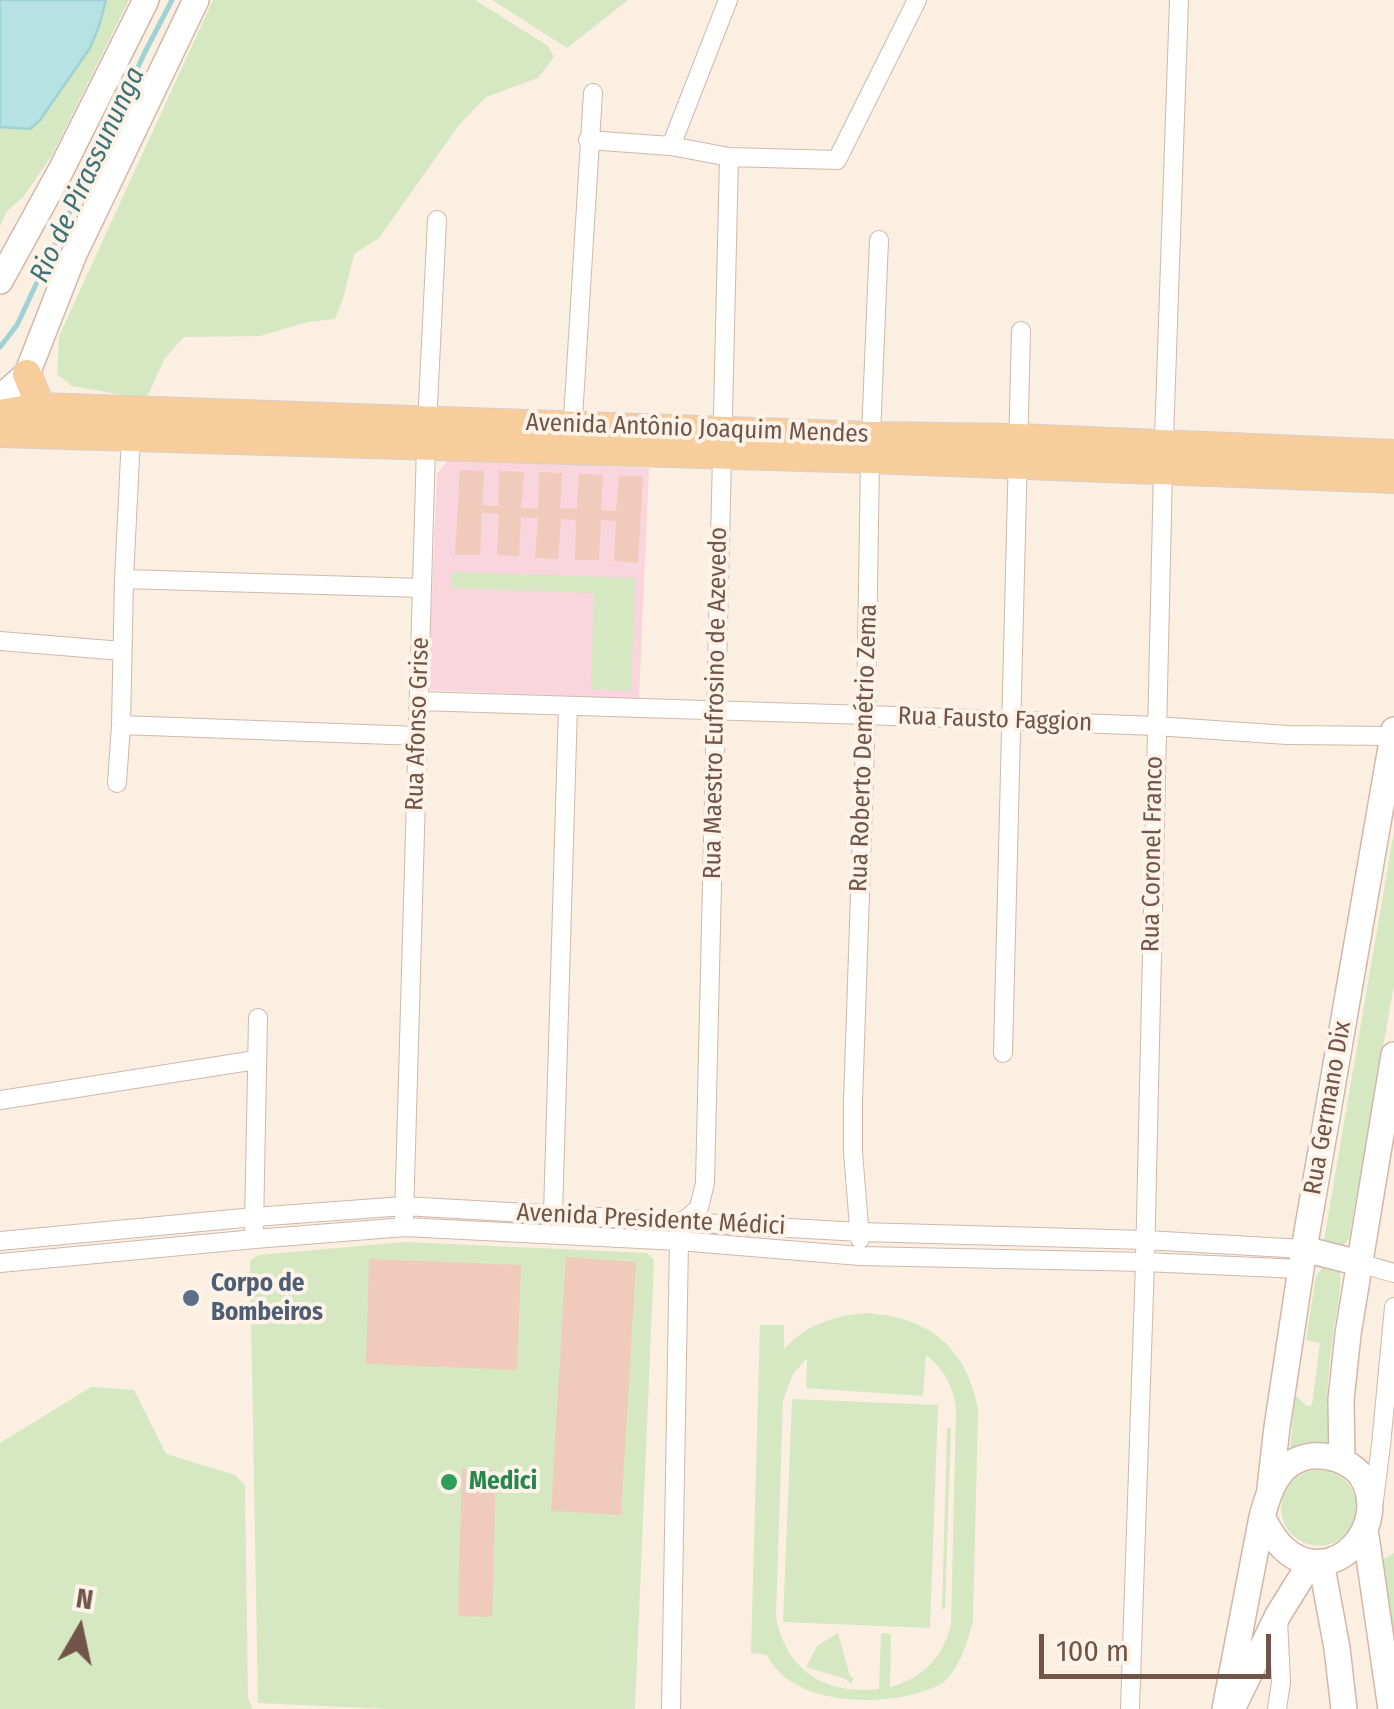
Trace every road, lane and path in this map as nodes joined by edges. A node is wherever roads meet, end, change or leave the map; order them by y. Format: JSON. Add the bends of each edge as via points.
{"nodes":[{"id":1,"x":146,"y":0,"type":"edge"},
{"id":2,"x":196,"y":0,"type":"edge"},
{"id":3,"x":728,"y":0,"type":"edge"},
{"id":4,"x":917,"y":0,"type":"edge"},
{"id":5,"x":1179,"y":0,"type":"edge"},
{"id":6,"x":593,"y":93,"type":"dead end"},
{"id":7,"x":588,"y":140,"type":"junction"},
{"id":8,"x":671,"y":146,"type":"junction"},
{"id":9,"x":728,"y":157,"type":"junction"},
{"id":10,"x":436,"y":220,"type":"dead end"},
{"id":11,"x":878,"y":240,"type":"dead end"},
{"id":12,"x":0,"y":281,"type":"edge"},
{"id":13,"x":1021,"y":331,"type":"dead end"},
{"id":14,"x":26,"y":374,"type":"junction"},
{"id":15,"x":0,"y":398,"type":"edge"},
{"id":16,"x":40,"y":407,"type":"junction"},
{"id":17,"x":0,"y":414,"type":"edge"},
{"id":18,"x":0,"y":433,"type":"edge"},
{"id":19,"x":426,"y":433,"type":"junction"},
{"id":20,"x":132,"y":437,"type":"junction"},
{"id":21,"x":572,"y":437,"type":"junction"},
{"id":22,"x":723,"y":442,"type":"junction"},
{"id":23,"x":870,"y":447,"type":"junction"},
{"id":24,"x":1017,"y":452,"type":"junction"},
{"id":25,"x":1394,"y":454,"type":"edge"},
{"id":26,"x":1164,"y":456,"type":"junction"},
{"id":27,"x":1394,"y":479,"type":"edge"},
{"id":28,"x":124,"y":579,"type":"junction"},
{"id":29,"x":422,"y":588,"type":"junction"},
{"id":30,"x":0,"y":642,"type":"edge"},
{"id":31,"x":122,"y":651,"type":"junction"},
{"id":32,"x":418,"y":701,"type":"junction"},
{"id":33,"x":568,"y":706,"type":"junction"},
{"id":34,"x":715,"y":711,"type":"junction"},
{"id":35,"x":866,"y":716,"type":"junction"},
{"id":36,"x":1011,"y":722,"type":"junction"},
{"id":37,"x":121,"y":725,"type":"junction"},
{"id":38,"x":1156,"y":726,"type":"junction"},
{"id":39,"x":1393,"y":733,"type":"edge"},
{"id":40,"x":418,"y":736,"type":"junction"},
{"id":41,"x":117,"y":783,"type":"dead end"},
{"id":42,"x":258,"y":1018,"type":"dead end"},
{"id":43,"x":1003,"y":1054,"type":"dead end"},
{"id":44,"x":1394,"y":1054,"type":"edge"},
{"id":45,"x":256,"y":1060,"type":"junction"},
{"id":46,"x":0,"y":1100,"type":"edge"},
{"id":47,"x":404,"y":1206,"type":"junction"},
{"id":48,"x":335,"y":1211,"type":"junction"},
{"id":49,"x":554,"y":1214,"type":"junction"},
{"id":50,"x":254,"y":1217,"type":"junction"},
{"id":51,"x":685,"y":1220,"type":"junction"},
{"id":52,"x":404,"y":1227,"type":"junction"},
{"id":53,"x":112,"y":1232,"type":"junction"},
{"id":54,"x":336,"y":1232,"type":"junction"},
{"id":55,"x":860,"y":1232,"type":"junction"},
{"id":56,"x":995,"y":1235,"type":"junction"},
{"id":57,"x":254,"y":1239,"type":"junction"},
{"id":58,"x":1146,"y":1240,"type":"junction"},
{"id":59,"x":0,"y":1241,"type":"edge"},
{"id":60,"x":679,"y":1241,"type":"junction"},
{"id":61,"x":114,"y":1253,"type":"junction"},
{"id":62,"x":860,"y":1256,"type":"junction"},
{"id":63,"x":995,"y":1258,"type":"junction"},
{"id":64,"x":1302,"y":1259,"type":"junction"},
{"id":65,"x":1145,"y":1262,"type":"junction"},
{"id":66,"x":0,"y":1263,"type":"edge"},
{"id":67,"x":1358,"y":1264,"type":"junction"},
{"id":68,"x":1394,"y":1273,"type":"edge"},
{"id":69,"x":1394,"y":1306,"type":"edge"},
{"id":70,"x":1342,"y":1460,"type":"junction"},
{"id":71,"x":1270,"y":1488,"type":"junction"},
{"id":72,"x":1262,"y":1517,"type":"junction"},
{"id":73,"x":1380,"y":1517,"type":"edge"},
{"id":74,"x":1316,"y":1562,"type":"junction"},
{"id":75,"x":1278,"y":1616,"type":"junction"},
{"id":76,"x":670,"y":1709,"type":"edge"},
{"id":77,"x":1130,"y":1709,"type":"edge"},
{"id":78,"x":1228,"y":1709,"type":"edge"},
{"id":79,"x":1277,"y":1709,"type":"edge"},
{"id":80,"x":1344,"y":1709,"type":"edge"},
{"id":81,"x":1391,"y":1709,"type":"edge"}],
"edges":[{"from":1,"to":12,"type":"main road"},
{"from":2,"to":14,"type":"main road","via":[[74,254]]},
{"from":3,"to":8,"type":"street"},
{"from":4,"to":9,"type":"street","via":[[837,160]]},
{"from":5,"to":26,"type":"street","name":"Rua Coronel Franco"},
{"from":6,"to":7,"type":"street"},
{"from":7,"to":8,"type":"street"},
{"from":7,"to":21,"type":"street"},
{"from":8,"to":9,"type":"street"},
{"from":9,"to":22,"type":"street","name":"Rua Maestro Eufrosino de Azevedo"},
{"from":10,"to":19,"type":"street","name":"Rua Afonso Grise"},
{"from":11,"to":23,"type":"street","name":"Rua Roberto Demétrio Zema"},
{"from":13,"to":24,"type":"street"},
{"from":14,"to":15,"type":"main road"},
{"from":14,"to":16,"type":"main road"},
{"from":16,"to":17,"type":"main road","name":"Avenida Antônio Joaquim Mendes"},
{"from":16,"to":19,"type":"main road","name":"Avenida Antônio Joaquim Mendes"},
{"from":18,"to":20,"type":"main road","name":"Avenida Antônio Joaquim Mendes"},
{"from":19,"to":20,"type":"main road","name":"Avenida Antônio Joaquim Mendes"},
{"from":19,"to":21,"type":"main road","name":"Avenida Antônio Joaquim Mendes"},
{"from":19,"to":29,"type":"street","name":"Rua Afonso Grise"},
{"from":20,"to":28,"type":"street"},
{"from":21,"to":22,"type":"main road","name":"Avenida Antônio Joaquim Mendes"},
{"from":22,"to":23,"type":"main road","name":"Avenida Antônio Joaquim Mendes"},
{"from":22,"to":34,"type":"street","name":"Rua Maestro Eufrosino de Azevedo"},
{"from":23,"to":24,"type":"main road","name":"Avenida Antônio Joaquim Mendes"},
{"from":23,"to":35,"type":"street","name":"Rua Roberto Demétrio Zema"},
{"from":24,"to":26,"type":"main road","name":"Avenida Antônio Joaquim Mendes"},
{"from":24,"to":36,"type":"street"},
{"from":25,"to":26,"type":"main road","name":"Avenida Antônio Joaquim Mendes"},
{"from":26,"to":27,"type":"main road","name":"Avenida Antônio Joaquim Mendes"},
{"from":26,"to":38,"type":"street","name":"Rua Coronel Franco"},
{"from":28,"to":29,"type":"street"},
{"from":28,"to":31,"type":"street"},
{"from":29,"to":32,"type":"street","name":"Rua Afonso Grise"},
{"from":30,"to":31,"type":"street"},
{"from":31,"to":37,"type":"street"},
{"from":32,"to":33,"type":"street","name":"Rua Fausto Faggion"},
{"from":32,"to":40,"type":"street","name":"Rua Afonso Grise"},
{"from":33,"to":34,"type":"street","name":"Rua Fausto Faggion"},
{"from":33,"to":49,"type":"street"},
{"from":34,"to":35,"type":"street","name":"Rua Fausto Faggion"},
{"from":34,"to":51,"type":"street","name":"Rua Maestro Eufrosino de Azevedo","via":[[705,1183],[699,1208]]},
{"from":35,"to":36,"type":"street","name":"Rua Fausto Faggion"},
{"from":35,"to":55,"type":"street","name":"Rua Roberto Demétrio Zema","via":[[853,1102]]},
{"from":36,"to":38,"type":"street","name":"Rua Fausto Faggion"},
{"from":36,"to":43,"type":"street"},
{"from":37,"to":40,"type":"street"},
{"from":37,"to":41,"type":"street"},
{"from":38,"to":39,"type":"street","name":"Rua Fausto Faggion"},
{"from":38,"to":58,"type":"street","name":"Rua Coronel Franco"},
{"from":39,"to":64,"type":"main road","name":"Rua Germano Dix"},
{"from":40,"to":47,"type":"street","name":"Rua Afonso Grise"},
{"from":42,"to":45,"type":"street"},
{"from":44,"to":67,"type":"main road"},
{"from":45,"to":46,"type":"street"},
{"from":45,"to":50,"type":"street"},
{"from":47,"to":48,"type":"street","name":"Avenida Presidente Médici"},
{"from":47,"to":49,"type":"street","name":"Avenida Presidente Médici"},
{"from":47,"to":52,"type":"street","name":"Rua Afonso Grise"},
{"from":48,"to":50,"type":"street","name":"Avenida Presidente Médici"},
{"from":48,"to":54,"type":"street"},
{"from":49,"to":51,"type":"street","name":"Avenida Presidente Médici"},
{"from":50,"to":53,"type":"street","name":"Avenida Presidente Médici"},
{"from":50,"to":57,"type":"street"},
{"from":51,"to":55,"type":"street","name":"Avenida Presidente Médici"},
{"from":51,"to":60,"type":"street","name":"Rua Maestro Eufrosino de Azevedo"},
{"from":52,"to":54,"type":"street","name":"Avenida Presidente Médici"},
{"from":52,"to":60,"type":"street","name":"Avenida Presidente Médici"},
{"from":53,"to":59,"type":"street","name":"Avenida Presidente Médici"},
{"from":53,"to":61,"type":"street"},
{"from":54,"to":57,"type":"street","name":"Avenida Presidente Médici"},
{"from":55,"to":56,"type":"street","name":"Avenida Presidente Médici"},
{"from":55,"to":62,"type":"street","name":"Rua Roberto Demétrio Zema"},
{"from":56,"to":58,"type":"street","name":"Avenida Presidente Médici"},
{"from":56,"to":63,"type":"street"},
{"from":57,"to":61,"type":"street","name":"Avenida Presidente Médici"},
{"from":58,"to":64,"type":"street","name":"Avenida Presidente Médici"},
{"from":58,"to":65,"type":"street","name":"Rua Coronel Franco"},
{"from":60,"to":62,"type":"street","name":"Avenida Presidente Médici"},
{"from":60,"to":76,"type":"street","name":"Rua Maestro Eufrosino de Azevedo"},
{"from":61,"to":66,"type":"street","name":"Avenida Presidente Médici"},
{"from":62,"to":63,"type":"street","name":"Avenida Presidente Médici"},
{"from":63,"to":65,"type":"street","name":"Avenida Presidente Médici"},
{"from":64,"to":65,"type":"street","name":"Avenida Presidente Médici"},
{"from":64,"to":67,"type":"main road"},
{"from":64,"to":71,"type":"main road","name":"Rua Germano Dix"},
{"from":65,"to":77,"type":"street","name":"Rua Coronel Franco"},
{"from":67,"to":68,"type":"street"},
{"from":67,"to":70,"type":"main road","via":[[1341,1400]]},
{"from":69,"to":73,"type":"street"},
{"from":70,"to":71,"type":"main road","via":[[1308,1456],[1279,1473]]},
{"from":70,"to":73,"type":"main road","via":[[1363,1478]]},
{"from":71,"to":72,"type":"main road"},
{"from":72,"to":74,"type":"main road","via":[[1282,1547]]},
{"from":72,"to":78,"type":"main road"},
{"from":73,"to":74,"type":"main road","via":[[1354,1550]]},
{"from":73,"to":81,"type":"main road"},
{"from":74,"to":75,"type":"main road"},
{"from":74,"to":80,"type":"main road"},
{"from":75,"to":78,"type":"main road"},
{"from":75,"to":79,"type":"street"}]}
